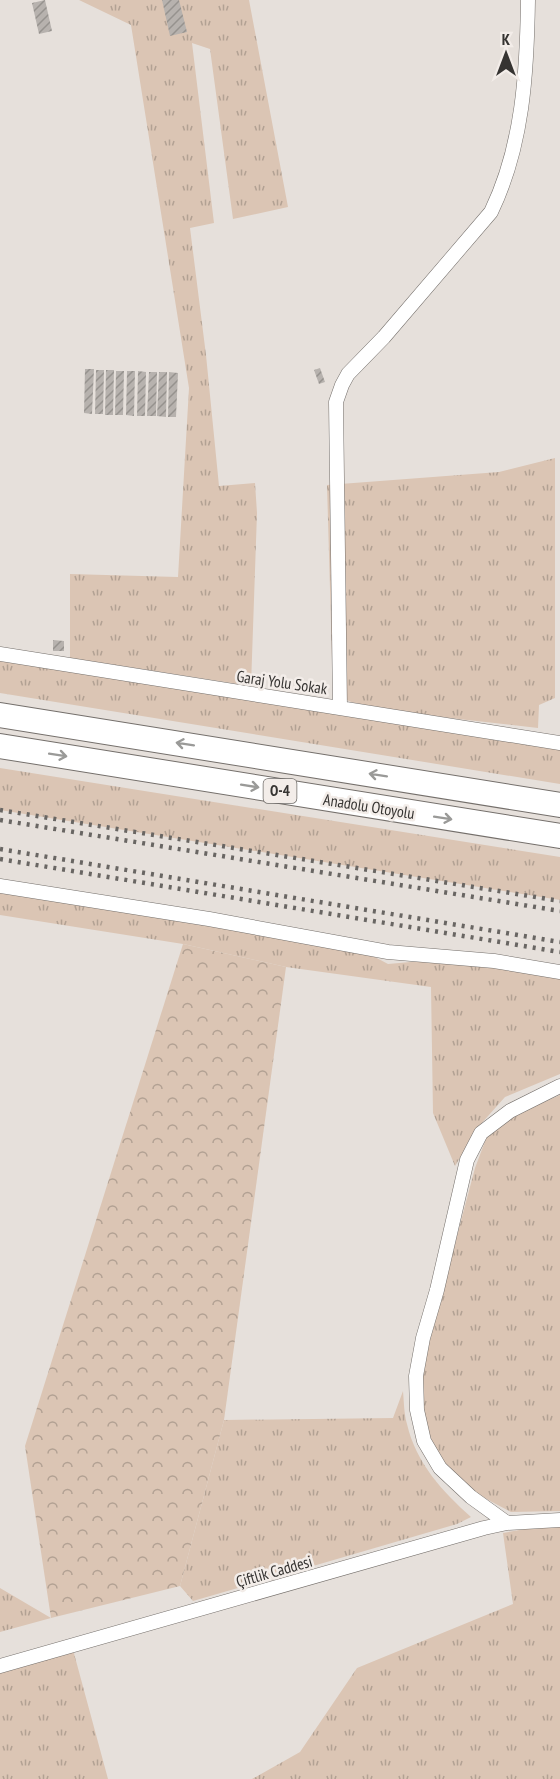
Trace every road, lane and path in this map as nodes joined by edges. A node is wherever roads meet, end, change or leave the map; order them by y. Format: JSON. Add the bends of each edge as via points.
{"nodes":[{"id":1,"x":528,"y":0,"type":"edge"},
{"id":2,"x":0,"y":654,"type":"edge"},
{"id":3,"x":340,"y":706,"type":"junction"},
{"id":4,"x":0,"y":715,"type":"edge"},
{"id":5,"x":560,"y":743,"type":"edge"},
{"id":6,"x":0,"y":746,"type":"edge"},
{"id":7,"x":560,"y":804,"type":"edge"},
{"id":8,"x":560,"y":837,"type":"edge"},
{"id":9,"x":0,"y":886,"type":"edge"},
{"id":10,"x":560,"y":972,"type":"edge"},
{"id":11,"x":560,"y":1086,"type":"edge"},
{"id":12,"x":560,"y":1520,"type":"edge"},
{"id":13,"x":507,"y":1523,"type":"junction"},
{"id":14,"x":0,"y":1666,"type":"edge"}],
"edges":[{"from":1,"to":3,"type":"street","via":[[523,97],[509,166],[495,202],[384,337],[348,374],[336,402]]},
{"from":2,"to":3,"type":"street","name":"Garaj Yolu Sokak"},
{"from":3,"to":5,"type":"street","name":"Garaj Yolu Sokak"},
{"from":7,"to":4,"type":"highway","name":"Anadolu Otoyolu","number":"O-4","one_way":true},
{"from":6,"to":8,"type":"highway","name":"Anadolu Otoyolu","number":"O-4","one_way":true},
{"from":9,"to":10,"type":"street","via":[[388,952],[494,961]]},
{"from":11,"to":13,"type":"street","via":[[510,1111],[482,1132],[467,1160],[416,1376],[417,1410],[424,1441],[440,1468]]},
{"from":12,"to":13,"type":"street","name":"Çiftlik Caddesi"},
{"from":13,"to":14,"type":"street","name":"Çiftlik Caddesi"}]}
